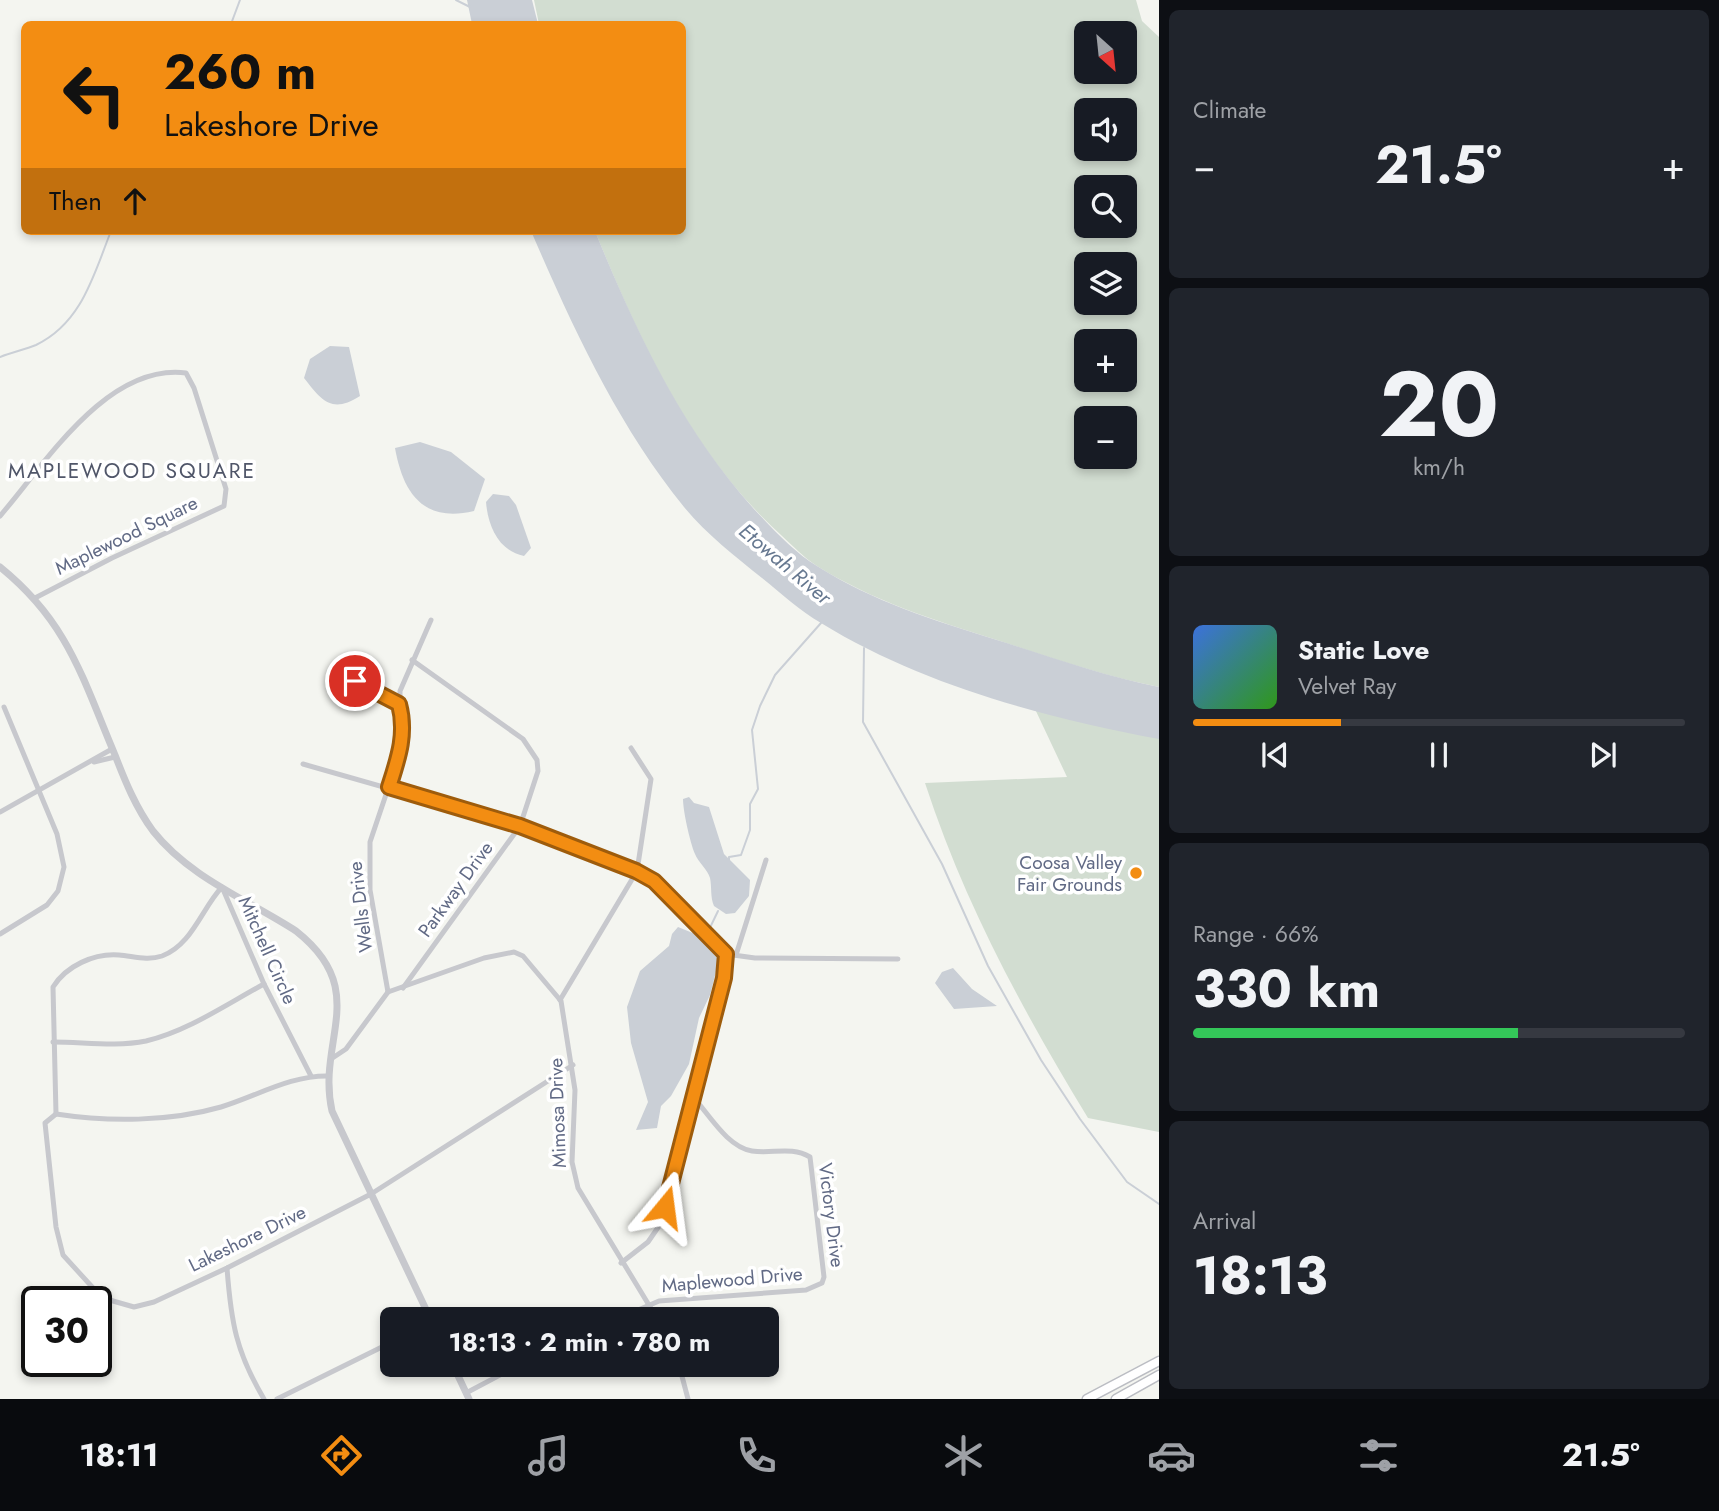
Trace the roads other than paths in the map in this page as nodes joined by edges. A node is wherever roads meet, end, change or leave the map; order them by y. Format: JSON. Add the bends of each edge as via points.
{"nodes":[{"id":1,"x":0,"y":516,"type":"edge"},
{"id":2,"x":0,"y":567,"type":"edge"},
{"id":3,"x":35,"y":598,"type":"junction"},
{"id":4,"x":431,"y":620,"type":"dead end"},
{"id":5,"x":412,"y":660,"type":"junction"},
{"id":6,"x":355,"y":681,"type":"dead end"},
{"id":7,"x":399,"y":704,"type":"junction"},
{"id":8,"x":4,"y":707,"type":"dead end"},
{"id":9,"x":631,"y":748,"type":"dead end"},
{"id":10,"x":114,"y":753,"type":"junction"},
{"id":11,"x":303,"y":764,"type":"dead end"},
{"id":12,"x":389,"y":787,"type":"junction"},
{"id":13,"x":39,"y":791,"type":"junction"},
{"id":14,"x":0,"y":812,"type":"edge"},
{"id":15,"x":520,"y":826,"type":"junction"},
{"id":16,"x":765,"y":860,"type":"dead end"},
{"id":17,"x":636,"y":871,"type":"junction"},
{"id":18,"x":222,"y":887,"type":"junction"},
{"id":19,"x":0,"y":933,"type":"edge"},
{"id":20,"x":726,"y":954,"type":"junction"},
{"id":21,"x":736,"y":956,"type":"junction"},
{"id":22,"x":898,"y":959,"type":"dead end"},
{"id":23,"x":264,"y":984,"type":"junction"},
{"id":24,"x":403,"y":988,"type":"junction"},
{"id":25,"x":388,"y":992,"type":"junction"},
{"id":26,"x":560,"y":1000,"type":"junction"},
{"id":27,"x":53,"y":1042,"type":"junction"},
{"id":28,"x":331,"y":1059,"type":"junction"},
{"id":29,"x":573,"y":1065,"type":"junction"},
{"id":30,"x":311,"y":1076,"type":"junction"},
{"id":31,"x":328,"y":1076,"type":"junction"},
{"id":32,"x":693,"y":1097,"type":"junction"},
{"id":33,"x":55,"y":1114,"type":"junction"},
{"id":34,"x":371,"y":1194,"type":"junction"},
{"id":35,"x":621,"y":1263,"type":"junction"},
{"id":36,"x":226,"y":1268,"type":"junction"},
{"id":37,"x":814,"y":1288,"type":"joint"},
{"id":38,"x":649,"y":1303,"type":"junction"},
{"id":39,"x":425,"y":1307,"type":"edge"},
{"id":40,"x":641,"y":1307,"type":"edge"},
{"id":41,"x":651,"y":1307,"type":"edge"},
{"id":42,"x":380,"y":1348,"type":"edge"},
{"id":43,"x":1159,"y":1361,"type":"edge"},
{"id":44,"x":1159,"y":1376,"type":"edge"},
{"id":45,"x":458,"y":1377,"type":"edge"},
{"id":46,"x":499,"y":1377,"type":"edge"},
{"id":47,"x":682,"y":1377,"type":"edge"},
{"id":48,"x":467,"y":1396,"type":"edge"},
{"id":49,"x":264,"y":1399,"type":"edge"},
{"id":50,"x":277,"y":1399,"type":"edge"},
{"id":51,"x":688,"y":1399,"type":"edge"},
{"id":52,"x":1087,"y":1399,"type":"edge"},
{"id":53,"x":1116,"y":1399,"type":"edge"}],
"edges":[{"from":1,"to":3,"type":"street","name":"Maplewood Square","via":[[95,405],[135,381],[170,371],[186,373],[226,489],[224,506]]},
{"from":2,"to":3,"type":"street"},
{"from":3,"to":10,"type":"street","via":[[67,643]]},
{"from":4,"to":5,"type":"street","name":"Wells Drive"},
{"from":5,"to":7,"type":"street","name":"Wells Drive"},
{"from":5,"to":15,"type":"street","name":"Parkway Drive","via":[[533,750],[538,771]]},
{"from":6,"to":7,"type":"street"},
{"from":7,"to":12,"type":"street","name":"Wells Drive","via":[[400,753]]},
{"from":8,"to":13,"type":"street"},
{"from":9,"to":17,"type":"street","via":[[651,779]]},
{"from":10,"to":13,"type":"street"},
{"from":10,"to":18,"type":"street","via":[[154,832],[182,861]]},
{"from":11,"to":12,"type":"street"},
{"from":12,"to":15,"type":"street"},
{"from":12,"to":25,"type":"street","name":"Wells Drive","via":[[370,842],[369,864]]},
{"from":13,"to":14,"type":"street"},
{"from":13,"to":19,"type":"street","via":[[62,851],[63,876],[47,905]]},
{"from":15,"to":17,"type":"street"},
{"from":15,"to":24,"type":"street","name":"Parkway Drive"},
{"from":16,"to":21,"type":"street"},
{"from":17,"to":20,"type":"street","via":[[654,881]]},
{"from":17,"to":26,"type":"street"},
{"from":18,"to":23,"type":"street","name":"Mitchell Circle"},
{"from":18,"to":27,"type":"street","name":"Mitchell Circle","via":[[197,927],[163,956],[97,957],[60,976],[53,987]]},
{"from":18,"to":28,"type":"street","via":[[296,931],[321,956],[333,979],[338,1004]]},
{"from":20,"to":21,"type":"street"},
{"from":20,"to":32,"type":"street"},
{"from":21,"to":22,"type":"street"},
{"from":23,"to":27,"type":"street","via":[[190,1024],[144,1041]]},
{"from":23,"to":30,"type":"street","name":"Mitchell Circle"},
{"from":24,"to":25,"type":"street","name":"Mimosa Drive"},
{"from":24,"to":26,"type":"street","name":"Mimosa Drive","via":[[484,958],[514,952],[523,956]]},
{"from":25,"to":28,"type":"street","via":[[346,1049]]},
{"from":26,"to":29,"type":"street","name":"Mimosa Drive"},
{"from":27,"to":33,"type":"street","name":"Mitchell Circle"},
{"from":28,"to":31,"type":"street"},
{"from":29,"to":34,"type":"street","name":"Lakeshore Drive"},
{"from":29,"to":35,"type":"street","name":"Mimosa Drive","via":[[573,1170],[578,1188]]},
{"from":30,"to":31,"type":"street"},
{"from":30,"to":33,"type":"street","via":[[187,1114],[115,1119]]},
{"from":31,"to":34,"type":"street","via":[[332,1111]]},
{"from":32,"to":35,"type":"street","via":[[659,1226],[648,1242]]},
{"from":32,"to":37,"type":"street","name":"Victory Drive","via":[[733,1143],[749,1151],[798,1150],[810,1157],[824,1277]]},
{"from":33,"to":36,"type":"street","name":"Lakeshore Drive","via":[[45,1123],[56,1227],[63,1255],[78,1275],[113,1301],[134,1307]]},
{"from":34,"to":36,"type":"street","name":"Lakeshore Drive"},
{"from":34,"to":39,"type":"street"},
{"from":35,"to":38,"type":"street","name":"Mimosa Drive"},
{"from":36,"to":49,"type":"street","via":[[236,1342]]},
{"from":37,"to":38,"type":"street","name":"Maplewood Drive"},
{"from":38,"to":40,"type":"street","name":"Maplewood Drive"},
{"from":38,"to":41,"type":"street","name":"Mimosa Drive"},
{"from":42,"to":50,"type":"street"},
{"from":43,"to":52,"type":"main road"},
{"from":44,"to":53,"type":"main road"},
{"from":45,"to":48,"type":"street"},
{"from":46,"to":48,"type":"street"},
{"from":47,"to":51,"type":"street"}]}
